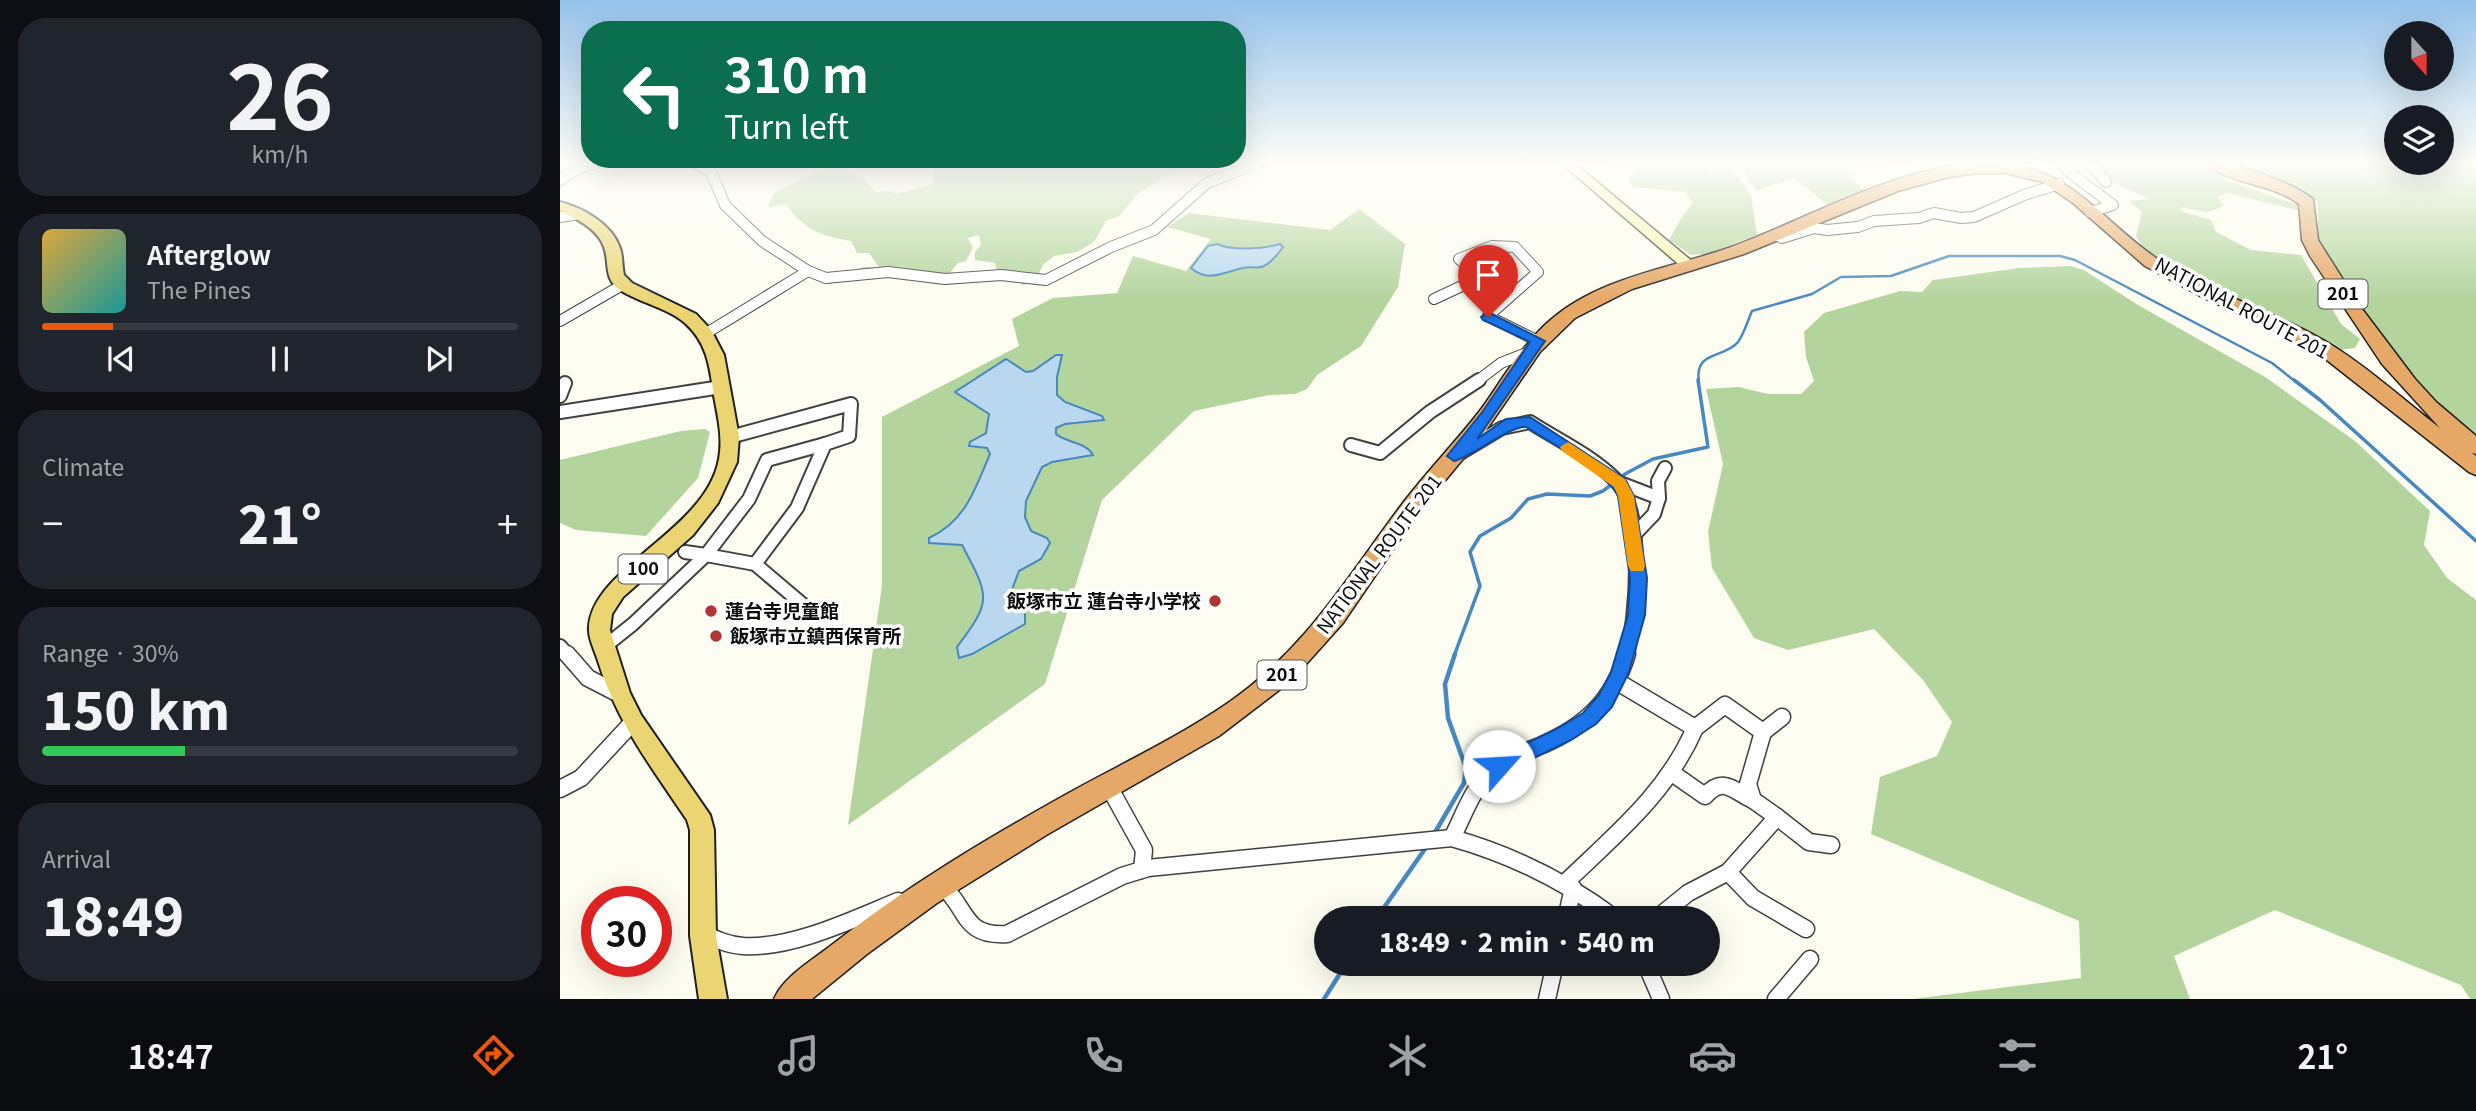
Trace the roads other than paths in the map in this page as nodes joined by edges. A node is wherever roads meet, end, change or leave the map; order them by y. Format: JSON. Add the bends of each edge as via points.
{"nodes":[{"id":1,"x":729,"y":209,"type":"edge"},
{"id":2,"x":1178,"y":209,"type":"edge"},
{"id":3,"x":1621,"y":209,"type":"edge"},
{"id":4,"x":1838,"y":209,"type":"edge"},
{"id":5,"x":1991,"y":209,"type":"edge"},
{"id":6,"x":2086,"y":209,"type":"edge"},
{"id":7,"x":2101,"y":209,"type":"edge"},
{"id":8,"x":2308,"y":209,"type":"edge"},
{"id":9,"x":566,"y":212,"type":"edge"},
{"id":10,"x":2090,"y":212,"type":"junction"},
{"id":11,"x":1775,"y":234,"type":"junction"},
{"id":12,"x":1472,"y":242,"type":"dead end"},
{"id":13,"x":1500,"y":245,"type":"junction"},
{"id":14,"x":1688,"y":265,"type":"junction"},
{"id":15,"x":808,"y":271,"type":"junction"},
{"id":16,"x":1479,"y":278,"type":"junction"},
{"id":17,"x":624,"y":284,"type":"junction"},
{"id":18,"x":1434,"y":299,"type":"dead end"},
{"id":19,"x":1506,"y":299,"type":"junction"},
{"id":20,"x":560,"y":321,"type":"edge"},
{"id":21,"x":705,"y":334,"type":"junction"},
{"id":22,"x":1534,"y":346,"type":"junction"},
{"id":23,"x":565,"y":383,"type":"dead end"},
{"id":24,"x":721,"y":387,"type":"junction"},
{"id":25,"x":560,"y":396,"type":"edge"},
{"id":26,"x":560,"y":411,"type":"edge"},
{"id":27,"x":730,"y":438,"type":"junction"},
{"id":28,"x":825,"y":444,"type":"junction"},
{"id":29,"x":1351,"y":445,"type":"dead end"},
{"id":30,"x":2476,"y":447,"type":"edge"},
{"id":31,"x":1454,"y":456,"type":"junction"},
{"id":32,"x":2476,"y":467,"type":"edge"},
{"id":33,"x":1665,"y":468,"type":"dead end"},
{"id":34,"x":1620,"y":483,"type":"junction"},
{"id":35,"x":1659,"y":498,"type":"junction"},
{"id":36,"x":1633,"y":536,"type":"junction"},
{"id":37,"x":685,"y":552,"type":"dead end"},
{"id":38,"x":706,"y":555,"type":"junction"},
{"id":39,"x":755,"y":564,"type":"junction"},
{"id":40,"x":807,"y":608,"type":"dead end"},
{"id":41,"x":560,"y":646,"type":"edge"},
{"id":42,"x":603,"y":648,"type":"junction"},
{"id":43,"x":1616,"y":681,"type":"junction"},
{"id":44,"x":619,"y":694,"type":"junction"},
{"id":45,"x":1782,"y":717,"type":"dead end"},
{"id":46,"x":633,"y":722,"type":"junction"},
{"id":47,"x":1695,"y":728,"type":"junction"},
{"id":48,"x":1763,"y":732,"type":"junction"},
{"id":49,"x":1672,"y":773,"type":"junction"},
{"id":50,"x":1108,"y":785,"type":"junction"},
{"id":51,"x":560,"y":789,"type":"edge"},
{"id":52,"x":1753,"y":800,"type":"junction"},
{"id":53,"x":1777,"y":817,"type":"junction"},
{"id":54,"x":1452,"y":838,"type":"junction"},
{"id":55,"x":1831,"y":845,"type":"dead end"},
{"id":56,"x":1142,"y":870,"type":"junction"},
{"id":57,"x":1728,"y":872,"type":"junction"},
{"id":58,"x":943,"y":883,"type":"junction"},
{"id":59,"x":1569,"y":886,"type":"junction"},
{"id":60,"x":1567,"y":906,"type":"edge"},
{"id":61,"x":1597,"y":906,"type":"edge"},
{"id":62,"x":1672,"y":906,"type":"edge"},
{"id":63,"x":1806,"y":929,"type":"dead end"},
{"id":64,"x":702,"y":933,"type":"junction"},
{"id":65,"x":1810,"y":959,"type":"dead end"},
{"id":66,"x":1552,"y":976,"type":"edge"},
{"id":67,"x":1651,"y":976,"type":"edge"},
{"id":68,"x":713,"y":999,"type":"edge"},
{"id":69,"x":789,"y":999,"type":"edge"},
{"id":70,"x":1547,"y":999,"type":"edge"},
{"id":71,"x":1661,"y":999,"type":"edge"},
{"id":72,"x":1776,"y":999,"type":"edge"}],
"edges":[{"from":1,"to":15,"type":"street","via":[[762,241]]},
{"from":2,"to":15,"type":"street","via":[[1154,230],[1046,280],[1000,275],[945,279],[896,272],[834,279]]},
{"from":3,"to":14,"type":"street"},
{"from":4,"to":11,"type":"highway","name":"NATIONAL ROUTE 201","number":"201"},
{"from":5,"to":11,"type":"street","via":[[1968,218],[1934,213],[1874,220],[1858,227],[1815,229],[1782,237]]},
{"from":6,"to":10,"type":"highway","name":"NATIONAL ROUTE 201","number":"201"},
{"from":7,"to":10,"type":"street"},
{"from":8,"to":30,"type":"highway","number":"201","via":[[2310,240],[2318,256],[2386,358],[2417,396]]},
{"from":9,"to":17,"type":"main road","via":[[592,222],[608,240],[616,277]]},
{"from":10,"to":32,"type":"highway","name":"NATIONAL ROUTE 201","number":"201","via":[[2158,266],[2312,341]]},
{"from":11,"to":14,"type":"highway","name":"NATIONAL ROUTE 201","number":"201"},
{"from":12,"to":13,"type":"street"},
{"from":13,"to":16,"type":"street","via":[[1459,259]]},
{"from":13,"to":19,"type":"street","via":[[1515,247],[1538,272]]},
{"from":14,"to":22,"type":"highway","name":"NATIONAL ROUTE 201","number":"201","via":[[1603,293],[1570,313]]},
{"from":15,"to":21,"type":"street"},
{"from":16,"to":18,"type":"street"},
{"from":16,"to":19,"type":"street"},
{"from":17,"to":20,"type":"street"},
{"from":17,"to":21,"type":"main road","number":"100","via":[[690,318]]},
{"from":19,"to":22,"type":"street","via":[[1488,317]]},
{"from":21,"to":24,"type":"main road","number":"100","via":[[716,355]]},
{"from":22,"to":29,"type":"street","via":[[1430,412],[1380,453]]},
{"from":22,"to":31,"type":"highway","name":"NATIONAL ROUTE 201","number":"201"},
{"from":23,"to":25,"type":"street"},
{"from":24,"to":26,"type":"street"},
{"from":24,"to":27,"type":"main road","number":"100"},
{"from":27,"to":28,"type":"street","via":[[851,404],[849,436]]},
{"from":27,"to":42,"type":"main road","number":"100","via":[[728,462],[711,498],[686,530],[616,591],[602,612]]},
{"from":28,"to":38,"type":"street","via":[[767,460],[735,522]]},
{"from":28,"to":39,"type":"street","via":[[785,530]]},
{"from":31,"to":34,"type":"street","via":[[1511,422],[1530,422]]},
{"from":31,"to":50,"type":"highway","name":"NATIONAL ROUTE 201","number":"201","via":[[1419,497],[1340,611],[1287,671],[1238,709]]},
{"from":33,"to":35,"type":"street","via":[[1658,481]]},
{"from":34,"to":35,"type":"street"},
{"from":34,"to":36,"type":"street"},
{"from":35,"to":36,"type":"street","via":[[1653,517]]},
{"from":36,"to":43,"type":"street","via":[[1637,615]]},
{"from":37,"to":38,"type":"street"},
{"from":38,"to":39,"type":"street"},
{"from":38,"to":42,"type":"street"},
{"from":39,"to":40,"type":"street"},
{"from":41,"to":44,"type":"street","via":[[588,678]]},
{"from":42,"to":44,"type":"main road","number":"100"},
{"from":43,"to":47,"type":"street"},
{"from":43,"to":54,"type":"street","via":[[1589,719],[1486,775]]},
{"from":44,"to":46,"type":"main road","number":"100"},
{"from":45,"to":48,"type":"street"},
{"from":46,"to":51,"type":"street","via":[[582,778]]},
{"from":46,"to":64,"type":"main road","number":"100","via":[[698,815]]},
{"from":47,"to":48,"type":"street","via":[[1725,705]]},
{"from":47,"to":49,"type":"street"},
{"from":48,"to":52,"type":"street","via":[[1748,784]]},
{"from":49,"to":52,"type":"street","via":[[1705,796],[1721,784]]},
{"from":49,"to":59,"type":"street"},
{"from":50,"to":56,"type":"street","via":[[1144,850]]},
{"from":50,"to":58,"type":"highway","name":"NATIONAL ROUTE 201","number":"201"},
{"from":52,"to":53,"type":"street"},
{"from":53,"to":55,"type":"street","via":[[1812,845]]},
{"from":53,"to":57,"type":"street"},
{"from":54,"to":56,"type":"street"},
{"from":54,"to":59,"type":"street","via":[[1536,866]]},
{"from":56,"to":58,"type":"street","via":[[994,936],[979,932],[959,912]]},
{"from":57,"to":62,"type":"street"},
{"from":57,"to":63,"type":"street","via":[[1753,898]]},
{"from":58,"to":64,"type":"street","via":[[839,925],[771,943],[728,944]]},
{"from":58,"to":69,"type":"highway","name":"NATIONAL ROUTE 201","number":"201","via":[[875,928]]},
{"from":59,"to":60,"type":"street"},
{"from":59,"to":61,"type":"street"},
{"from":64,"to":68,"type":"main road","number":"100"},
{"from":65,"to":72,"type":"street"},
{"from":66,"to":70,"type":"street"},
{"from":67,"to":71,"type":"street"}]}
